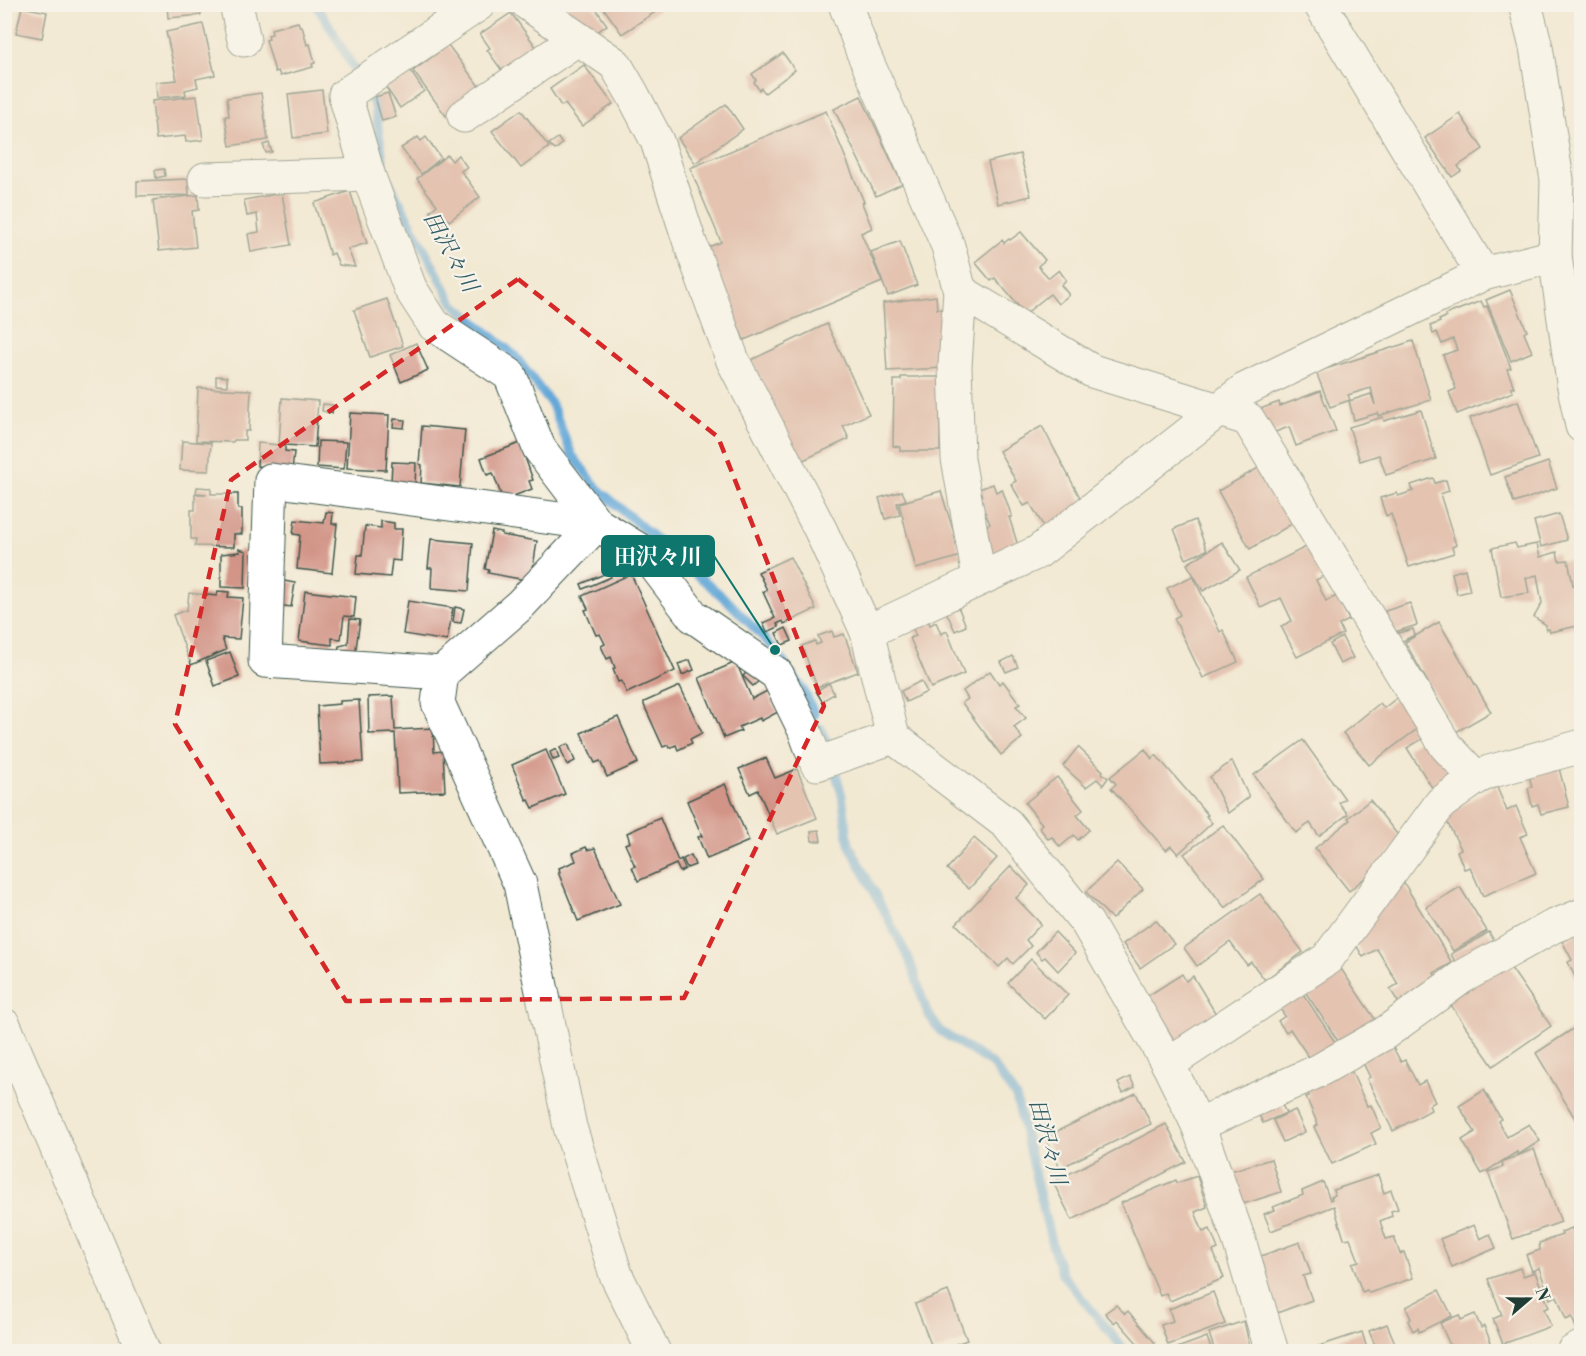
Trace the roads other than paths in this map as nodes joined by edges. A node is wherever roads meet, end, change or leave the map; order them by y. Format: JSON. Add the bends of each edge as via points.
{"nodes":[{"id":1,"x":236,"y":4,"type":"edge"},
{"id":2,"x":479,"y":4,"type":"edge"},
{"id":3,"x":528,"y":4,"type":"edge"},
{"id":4,"x":845,"y":4,"type":"edge"},
{"id":5,"x":1320,"y":4,"type":"edge"},
{"id":6,"x":1525,"y":4,"type":"edge"},
{"id":7,"x":578,"y":39,"type":"junction"},
{"id":8,"x":244,"y":40,"type":"dead end"},
{"id":9,"x":464,"y":116,"type":"dead end"},
{"id":10,"x":368,"y":174,"type":"junction"},
{"id":11,"x":205,"y":179,"type":"dead end"},
{"id":12,"x":1555,"y":256,"type":"junction"},
{"id":13,"x":1483,"y":274,"type":"junction"},
{"id":14,"x":960,"y":291,"type":"junction"},
{"id":15,"x":1218,"y":411,"type":"junction"},
{"id":16,"x":1581,"y":426,"type":"edge"},
{"id":17,"x":597,"y":524,"type":"junction"},
{"id":18,"x":979,"y":578,"type":"junction"},
{"id":19,"x":867,"y":632,"type":"junction"},
{"id":20,"x":442,"y":673,"type":"junction"},
{"id":21,"x":893,"y":737,"type":"junction"},
{"id":22,"x":1581,"y":746,"type":"edge"},
{"id":23,"x":1476,"y":778,"type":"junction"},
{"id":24,"x":1581,"y":915,"type":"edge"},
{"id":25,"x":4,"y":1025,"type":"edge"},
{"id":26,"x":1168,"y":1064,"type":"junction"},
{"id":27,"x":1198,"y":1125,"type":"junction"},
{"id":28,"x":1581,"y":1347,"type":"edge"},
{"id":29,"x":144,"y":1352,"type":"edge"},
{"id":30,"x":654,"y":1352,"type":"edge"},
{"id":31,"x":1272,"y":1352,"type":"edge"},
{"id":32,"x":1573,"y":1352,"type":"edge"}],
"edges":[{"from":1,"to":8,"type":"street"},
{"from":2,"to":10,"type":"street","via":[[345,95]]},
{"from":3,"to":7,"type":"street"},
{"from":4,"to":14,"type":"street","via":[[948,246]]},
{"from":5,"to":13,"type":"street"},
{"from":6,"to":12,"type":"street","via":[[1536,47],[1557,180]]},
{"from":7,"to":9,"type":"street"},
{"from":7,"to":19,"type":"street","via":[[615,64],[657,141],[733,361],[821,531]]},
{"from":10,"to":11,"type":"street"},
{"from":10,"to":17,"type":"street","via":[[410,288],[434,325],[510,375],[540,448]]},
{"from":12,"to":13,"type":"street"},
{"from":12,"to":16,"type":"street"},
{"from":13,"to":15,"type":"street","via":[[1244,390]]},
{"from":14,"to":15,"type":"street","via":[[1092,371]]},
{"from":14,"to":18,"type":"street","via":[[955,366],[958,459]]},
{"from":15,"to":18,"type":"street","via":[[1038,552]]},
{"from":15,"to":23,"type":"street","via":[[1248,418],[1446,746]]},
{"from":17,"to":20,"type":"street","via":[[520,605]]},
{"from":17,"to":20,"type":"street","via":[[272,480],[265,661]]},
{"from":17,"to":21,"type":"street","via":[[646,554],[693,616],[777,674],[817,764]]},
{"from":18,"to":19,"type":"street"},
{"from":19,"to":21,"type":"street"},
{"from":20,"to":30,"type":"street","via":[[438,703],[520,884],[570,1127],[616,1275]]},
{"from":21,"to":26,"type":"street","via":[[1007,824],[1087,923]]},
{"from":22,"to":23,"type":"street"},
{"from":23,"to":26,"type":"street","via":[[1441,803],[1327,959]]},
{"from":24,"to":27,"type":"street","via":[[1462,977],[1385,1033],[1327,1065]]},
{"from":25,"to":29,"type":"street"},
{"from":26,"to":27,"type":"street"},
{"from":27,"to":31,"type":"street","via":[[1239,1240]]},
{"from":28,"to":32,"type":"street"}]}
